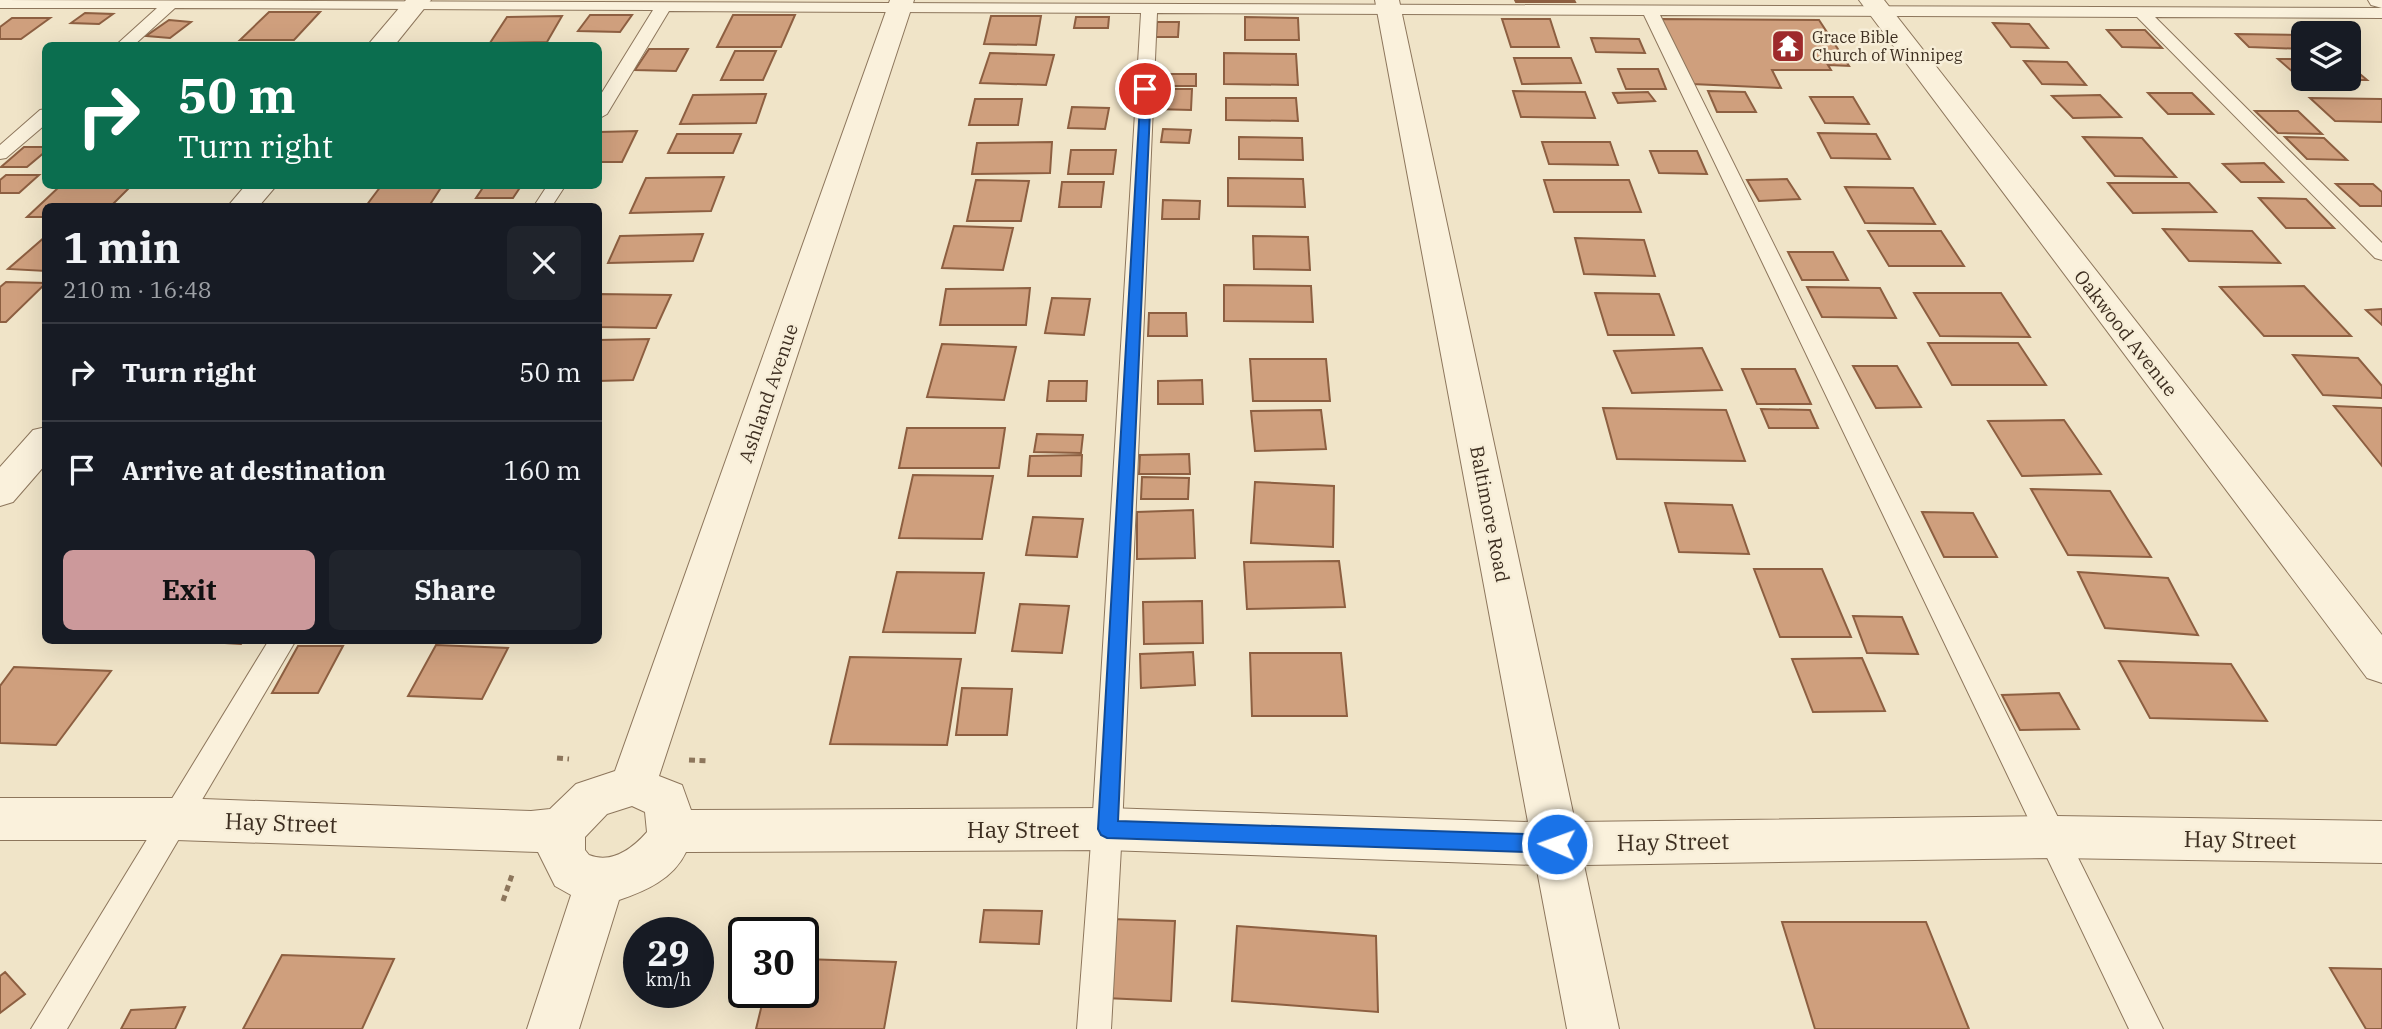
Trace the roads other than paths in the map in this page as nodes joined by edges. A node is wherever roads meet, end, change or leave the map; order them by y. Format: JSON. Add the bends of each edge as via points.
{"nodes":[{"id":1,"x":417,"y":2,"type":"edge"},
{"id":2,"x":0,"y":3,"type":"edge"},
{"id":3,"x":171,"y":4,"type":"junction"},
{"id":4,"x":901,"y":4,"type":"edge"},
{"id":5,"x":1388,"y":4,"type":"edge"},
{"id":6,"x":664,"y":5,"type":"junction"},
{"id":7,"x":1875,"y":5,"type":"edge"},
{"id":8,"x":1149,"y":7,"type":"junction"},
{"id":9,"x":1649,"y":9,"type":"junction"},
{"id":10,"x":2140,"y":11,"type":"junction"},
{"id":11,"x":2382,"y":13,"type":"edge"},
{"id":12,"x":128,"y":42,"type":"edge"},
{"id":13,"x":383,"y":42,"type":"edge"},
{"id":14,"x":602,"y":107,"type":"edge"},
{"id":15,"x":42,"y":117,"type":"edge"},
{"id":16,"x":0,"y":154,"type":"edge"},
{"id":17,"x":258,"y":189,"type":"edge"},
{"id":18,"x":246,"y":203,"type":"edge"},
{"id":19,"x":2382,"y":254,"type":"edge"},
{"id":20,"x":42,"y":444,"type":"edge"},
{"id":21,"x":0,"y":492,"type":"edge"},
{"id":22,"x":281,"y":644,"type":"edge"},
{"id":23,"x":2382,"y":666,"type":"edge"},
{"id":24,"x":633,"y":786,"type":"junction"},
{"id":25,"x":0,"y":819,"type":"edge"},
{"id":26,"x":176,"y":819,"type":"junction"},
{"id":27,"x":562,"y":829,"type":"junction"},
{"id":28,"x":1107,"y":829,"type":"junction"},
{"id":29,"x":671,"y":831,"type":"junction"},
{"id":30,"x":2055,"y":837,"type":"junction"},
{"id":31,"x":2382,"y":842,"type":"edge"},
{"id":32,"x":1557,"y":844,"type":"junction"},
{"id":33,"x":600,"y":882,"type":"junction"},
{"id":34,"x":48,"y":1029,"type":"edge"},
{"id":35,"x":553,"y":1029,"type":"edge"},
{"id":36,"x":1094,"y":1029,"type":"edge"},
{"id":37,"x":1593,"y":1029,"type":"edge"},
{"id":38,"x":2146,"y":1029,"type":"edge"}],
"edges":[{"from":1,"to":3,"type":"lane"},
{"from":1,"to":6,"type":"lane"},
{"from":1,"to":13,"type":"street"},
{"from":2,"to":3,"type":"lane"},
{"from":3,"to":12,"type":"lane"},
{"from":4,"to":6,"type":"lane"},
{"from":4,"to":8,"type":"lane"},
{"from":4,"to":24,"type":"street","name":"Ashland Avenue"},
{"from":5,"to":8,"type":"lane"},
{"from":5,"to":9,"type":"lane"},
{"from":5,"to":32,"type":"street","name":"Baltimore Road"},
{"from":6,"to":14,"type":"lane"},
{"from":7,"to":9,"type":"lane"},
{"from":7,"to":10,"type":"lane"},
{"from":7,"to":23,"type":"street","name":"Oakwood Avenue"},
{"from":8,"to":28,"type":"lane"},
{"from":9,"to":30,"type":"lane"},
{"from":10,"to":11,"type":"lane"},
{"from":10,"to":19,"type":"lane"},
{"from":15,"to":16,"type":"lane"},
{"from":17,"to":18,"type":"street"},
{"from":20,"to":21,"type":"street"},
{"from":22,"to":26,"type":"lane"},
{"from":24,"to":27,"type":"street","via":[[592,798]]},
{"from":24,"to":29,"type":"street","via":[[666,799]]},
{"from":25,"to":26,"type":"street","name":"Hay Street"},
{"from":26,"to":27,"type":"street","name":"Hay Street"},
{"from":26,"to":34,"type":"lane"},
{"from":27,"to":33,"type":"street","via":[[562,855],[575,874]]},
{"from":28,"to":29,"type":"street","name":"Hay Street"},
{"from":28,"to":32,"type":"street","name":"Hay Street"},
{"from":28,"to":36,"type":"lane"},
{"from":29,"to":33,"type":"street","via":[[656,856],[631,875]]},
{"from":30,"to":31,"type":"street","name":"Hay Street"},
{"from":30,"to":32,"type":"street","name":"Hay Street"},
{"from":30,"to":38,"type":"lane"},
{"from":32,"to":37,"type":"street","name":"Baltimore Road"},
{"from":33,"to":35,"type":"street"}]}
